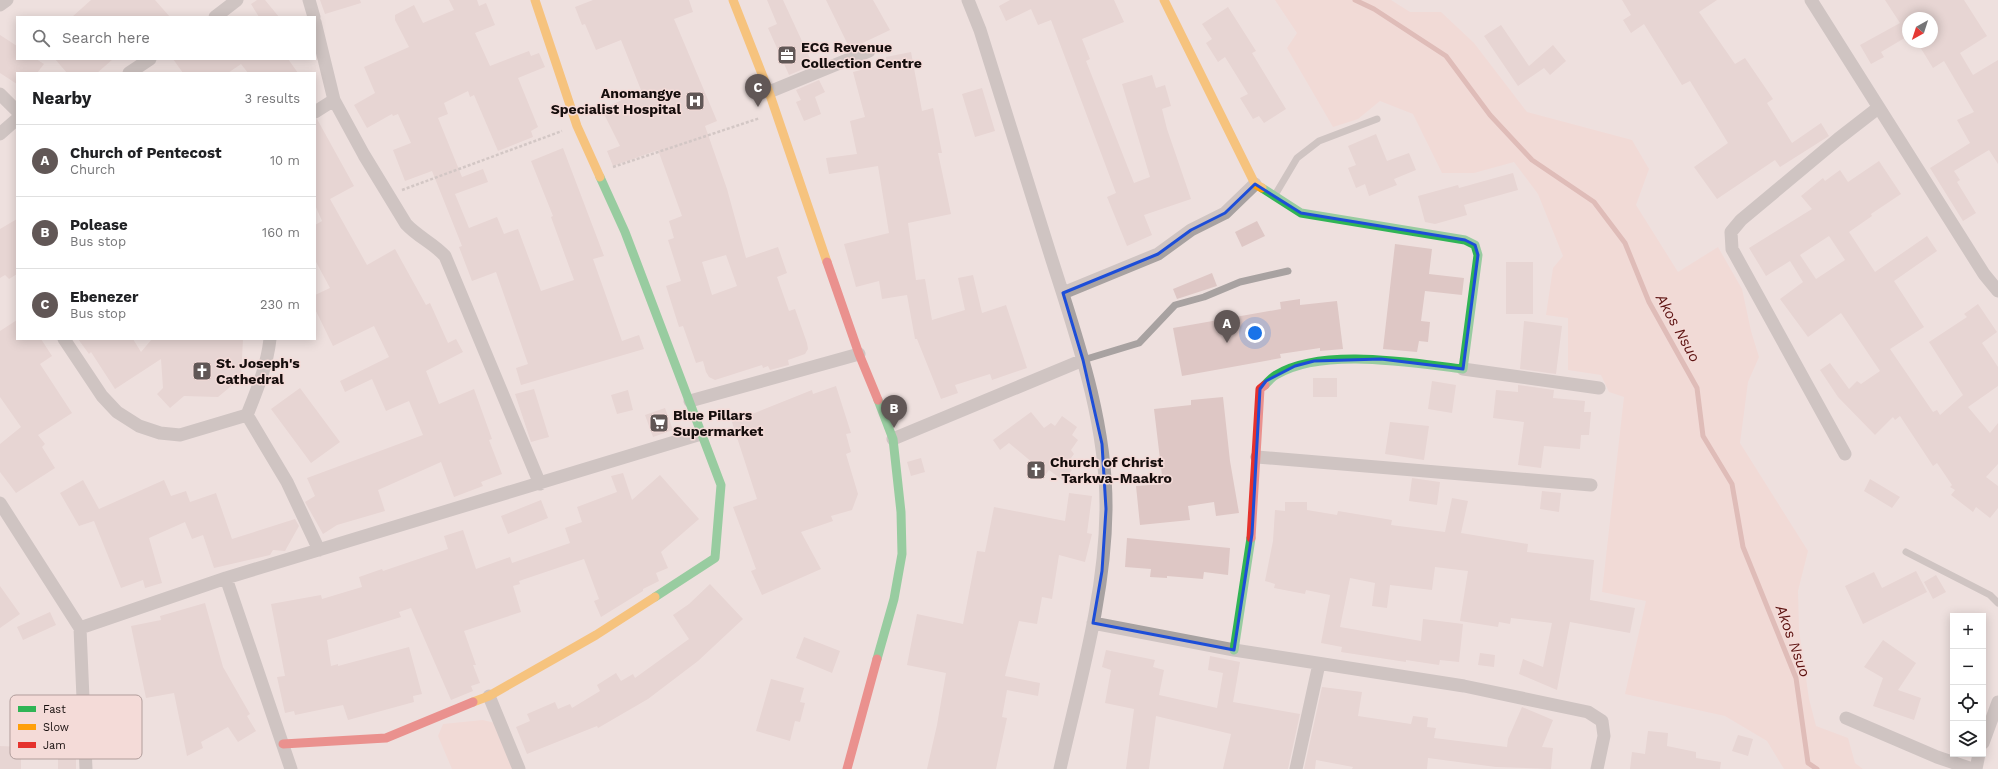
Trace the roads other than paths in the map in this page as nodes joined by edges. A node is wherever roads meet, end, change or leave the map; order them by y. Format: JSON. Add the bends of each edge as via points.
{"nodes":[{"id":1,"x":7,"y":0,"type":"edge"},
{"id":2,"x":237,"y":0,"type":"edge"},
{"id":3,"x":309,"y":0,"type":"edge"},
{"id":4,"x":535,"y":0,"type":"edge"},
{"id":5,"x":733,"y":0,"type":"edge"},
{"id":6,"x":968,"y":0,"type":"edge"},
{"id":7,"x":1164,"y":0,"type":"edge"},
{"id":8,"x":1811,"y":0,"type":"edge"},
{"id":9,"x":0,"y":5,"type":"edge"},
{"id":10,"x":216,"y":16,"type":"edge"},
{"id":11,"x":314,"y":16,"type":"edge"},
{"id":12,"x":316,"y":26,"type":"edge"},
{"id":13,"x":869,"y":51,"type":"dead end"},
{"id":14,"x":148,"y":60,"type":"edge"},
{"id":15,"x":130,"y":72,"type":"edge"},
{"id":16,"x":769,"y":92,"type":"junction"},
{"id":17,"x":0,"y":94,"type":"edge"},
{"id":18,"x":334,"y":100,"type":"junction"},
{"id":19,"x":1878,"y":108,"type":"junction"},
{"id":20,"x":16,"y":110,"type":"edge"},
{"id":21,"x":316,"y":111,"type":"edge"},
{"id":22,"x":1377,"y":119,"type":"dead end"},
{"id":23,"x":16,"y":120,"type":"edge"},
{"id":24,"x":0,"y":134,"type":"edge"},
{"id":25,"x":1255,"y":184,"type":"junction"},
{"id":26,"x":1274,"y":195,"type":"junction"},
{"id":27,"x":1288,"y":271,"type":"dead end"},
{"id":28,"x":1998,"y":291,"type":"edge"},
{"id":29,"x":1063,"y":293,"type":"junction"},
{"id":30,"x":65,"y":340,"type":"edge"},
{"id":31,"x":270,"y":340,"type":"edge"},
{"id":32,"x":859,"y":354,"type":"junction"},
{"id":33,"x":1083,"y":360,"type":"junction"},
{"id":34,"x":1463,"y":369,"type":"junction"},
{"id":35,"x":1599,"y":388,"type":"dead end"},
{"id":36,"x":690,"y":401,"type":"junction"},
{"id":37,"x":247,"y":415,"type":"junction"},
{"id":38,"x":701,"y":434,"type":"junction"},
{"id":39,"x":893,"y":439,"type":"junction"},
{"id":40,"x":1845,"y":454,"type":"dead end"},
{"id":41,"x":1257,"y":457,"type":"junction"},
{"id":42,"x":540,"y":484,"type":"junction"},
{"id":43,"x":1591,"y":486,"type":"dead end"},
{"id":44,"x":0,"y":503,"type":"edge"},
{"id":45,"x":319,"y":550,"type":"junction"},
{"id":46,"x":1906,"y":552,"type":"dead end"},
{"id":47,"x":226,"y":578,"type":"junction"},
{"id":48,"x":1998,"y":603,"type":"edge"},
{"id":49,"x":1093,"y":623,"type":"junction"},
{"id":50,"x":80,"y":628,"type":"junction"},
{"id":51,"x":1234,"y":650,"type":"junction"},
{"id":52,"x":1319,"y":664,"type":"junction"},
{"id":53,"x":83,"y":695,"type":"edge"},
{"id":54,"x":490,"y":696,"type":"junction"},
{"id":55,"x":1998,"y":702,"type":"edge"},
{"id":56,"x":1846,"y":718,"type":"dead end"},
{"id":57,"x":1986,"y":735,"type":"edge"},
{"id":58,"x":283,"y":744,"type":"junction"},
{"id":59,"x":1978,"y":757,"type":"edge"},
{"id":60,"x":86,"y":759,"type":"edge"},
{"id":61,"x":86,"y":769,"type":"edge"},
{"id":62,"x":291,"y":769,"type":"edge"},
{"id":63,"x":519,"y":769,"type":"edge"},
{"id":64,"x":847,"y":769,"type":"edge"},
{"id":65,"x":1060,"y":769,"type":"edge"},
{"id":66,"x":1296,"y":769,"type":"edge"},
{"id":67,"x":1597,"y":769,"type":"edge"},
{"id":68,"x":1972,"y":769,"type":"edge"},
{"id":69,"x":1976,"y":769,"type":"edge"}],
"edges":[{"from":1,"to":9,"type":"street"},
{"from":2,"to":10,"type":"street"},
{"from":3,"to":11,"type":"street"},
{"from":4,"to":36,"type":"street","via":[[577,126],[626,232]]},
{"from":5,"to":16,"type":"street"},
{"from":6,"to":29,"type":"street","via":[[980,30]]},
{"from":7,"to":25,"type":"street"},
{"from":8,"to":19,"type":"street"},
{"from":12,"to":18,"type":"street"},
{"from":13,"to":16,"type":"street"},
{"from":14,"to":15,"type":"street"},
{"from":16,"to":32,"type":"street"},
{"from":17,"to":20,"type":"street"},
{"from":18,"to":21,"type":"street"},
{"from":18,"to":42,"type":"street","via":[[406,224],[445,256]]},
{"from":19,"to":28,"type":"street","via":[[1984,274]]},
{"from":19,"to":40,"type":"street","via":[[1741,220],[1730,232],[1732,249]]},
{"from":22,"to":26,"type":"lane","via":[[1319,141],[1297,158]]},
{"from":23,"to":24,"type":"street"},
{"from":25,"to":26,"type":"street"},
{"from":25,"to":29,"type":"street","via":[[1225,213],[1191,230],[1158,254]]},
{"from":26,"to":34,"type":"street","via":[[1301,213],[1465,240],[1475,245],[1478,255]]},
{"from":27,"to":33,"type":"lane","via":[[1240,282],[1204,297],[1175,305],[1139,343]]},
{"from":29,"to":33,"type":"street"},
{"from":30,"to":37,"type":"street","via":[[102,396],[117,412],[139,426],[160,433],[180,435]]},
{"from":31,"to":37,"type":"street","via":[[260,384]]},
{"from":32,"to":36,"type":"street"},
{"from":32,"to":39,"type":"street","via":[[884,411]]},
{"from":33,"to":39,"type":"street"},
{"from":33,"to":49,"type":"street","via":[[1102,444],[1106,509],[1102,571]]},
{"from":34,"to":35,"type":"street"},
{"from":34,"to":41,"type":"street","via":[[1381,359],[1314,361],[1276,374],[1260,389]]},
{"from":36,"to":38,"type":"street"},
{"from":37,"to":45,"type":"street","via":[[287,482]]},
{"from":38,"to":42,"type":"street"},
{"from":38,"to":54,"type":"street","via":[[722,485],[715,558],[596,635]]},
{"from":39,"to":64,"type":"street","via":[[901,512],[902,554],[894,599]]},
{"from":41,"to":43,"type":"street"},
{"from":41,"to":51,"type":"street","via":[[1252,534]]},
{"from":42,"to":45,"type":"street"},
{"from":44,"to":50,"type":"street"},
{"from":45,"to":47,"type":"street"},
{"from":46,"to":48,"type":"lane","via":[[1990,595]]},
{"from":47,"to":50,"type":"street"},
{"from":47,"to":58,"type":"street"},
{"from":49,"to":51,"type":"street"},
{"from":49,"to":65,"type":"street"},
{"from":50,"to":53,"type":"street"},
{"from":51,"to":52,"type":"street"},
{"from":52,"to":66,"type":"street"},
{"from":52,"to":67,"type":"street","via":[[1464,686],[1588,712],[1602,721],[1604,736]]},
{"from":54,"to":58,"type":"street","via":[[386,738]]},
{"from":54,"to":63,"type":"street"},
{"from":55,"to":57,"type":"street"},
{"from":56,"to":68,"type":"street","via":[[1937,757]]},
{"from":58,"to":62,"type":"street"},
{"from":59,"to":69,"type":"street"},
{"from":60,"to":61,"type":"street"}]}
